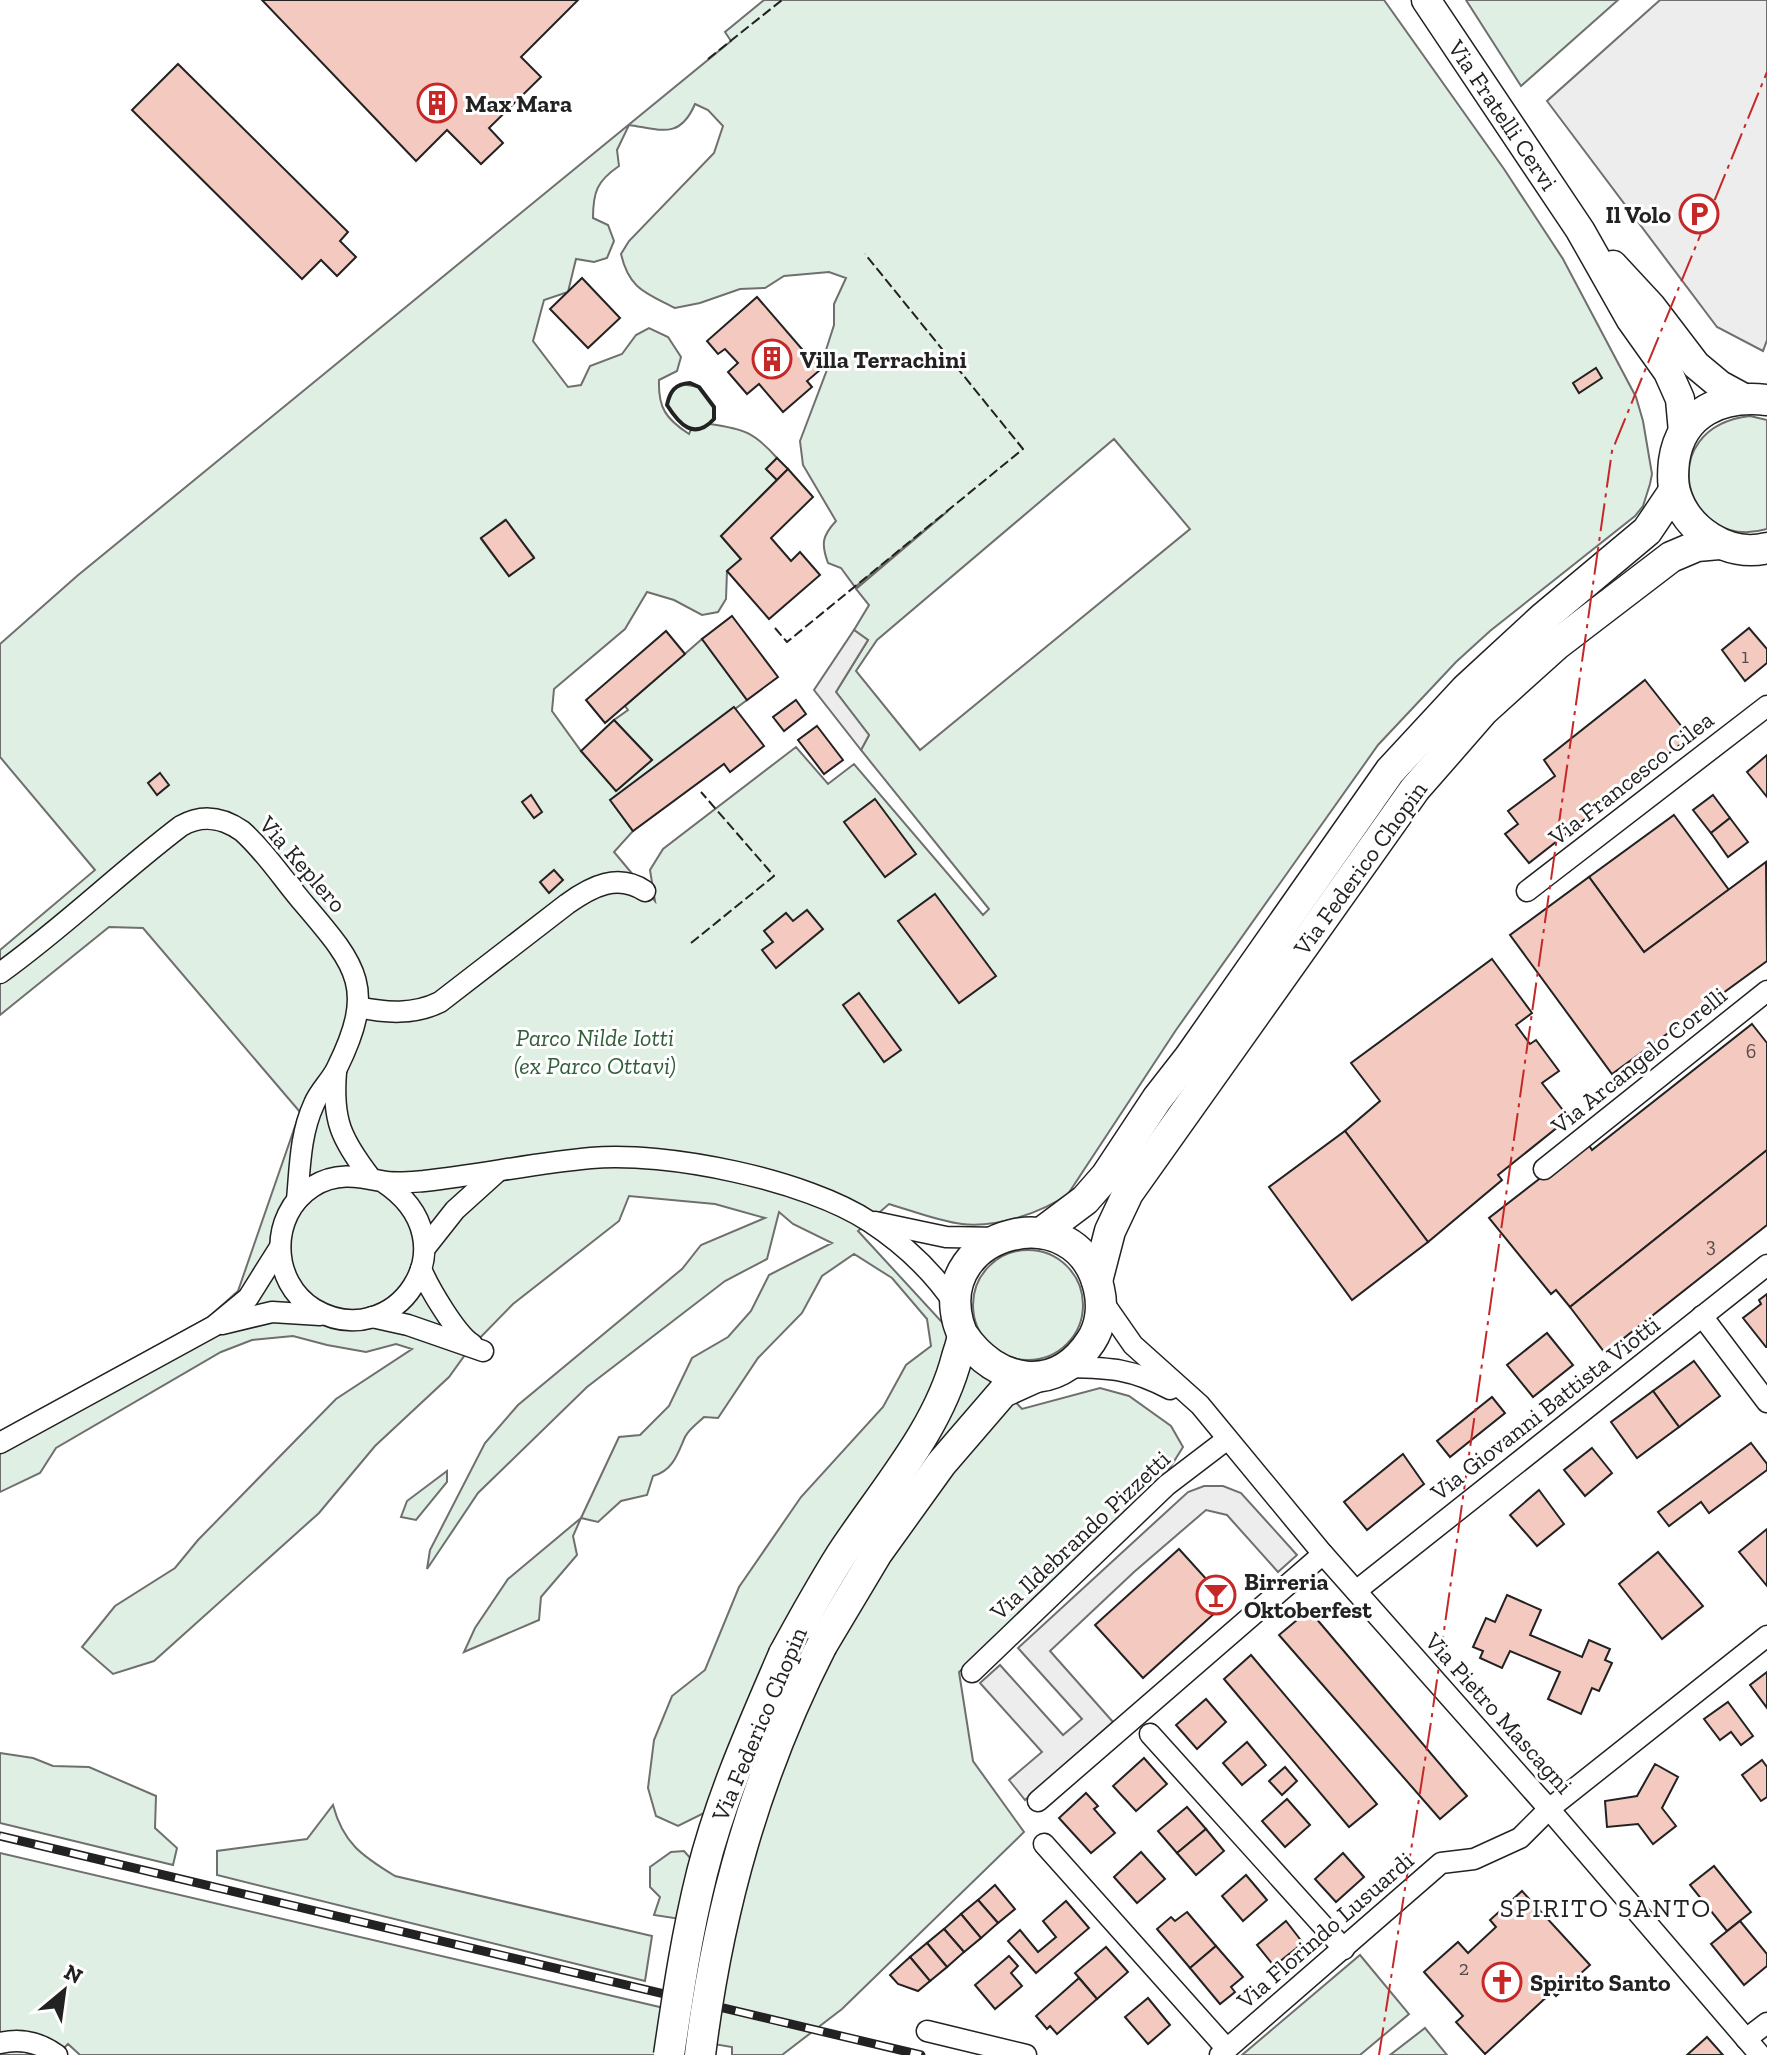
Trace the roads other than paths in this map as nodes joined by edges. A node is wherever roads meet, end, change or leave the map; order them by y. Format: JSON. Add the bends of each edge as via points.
{"nodes":[{"id":1,"x":1426,"y":0,"type":"edge"},
{"id":2,"x":1580,"y":230,"type":"junction"},
{"id":3,"x":1756,"y":399,"type":"edge"},
{"id":4,"x":1683,"y":432,"type":"junction"},
{"id":5,"x":1674,"y":491,"type":"junction"},
{"id":6,"x":1719,"y":544,"type":"junction"},
{"id":7,"x":1764,"y":551,"type":"edge"},
{"id":8,"x":1767,"y":706,"type":"edge"},
{"id":9,"x":645,"y":891,"type":"dead end"},
{"id":10,"x":1527,"y":891,"type":"dead end"},
{"id":11,"x":0,"y":973,"type":"edge"},
{"id":12,"x":1767,"y":991,"type":"edge"},
{"id":13,"x":358,"y":1007,"type":"junction"},
{"id":14,"x":336,"y":1072,"type":"junction"},
{"id":15,"x":1544,"y":1169,"type":"dead end"},
{"id":16,"x":496,"y":1173,"type":"junction"},
{"id":17,"x":376,"y":1180,"type":"junction"},
{"id":18,"x":297,"y":1200,"type":"junction"},
{"id":19,"x":868,"y":1220,"type":"junction"},
{"id":20,"x":1041,"y":1233,"type":"junction"},
{"id":21,"x":999,"y":1238,"type":"junction"},
{"id":22,"x":280,"y":1247,"type":"junction"},
{"id":23,"x":423,"y":1259,"type":"junction"},
{"id":24,"x":1767,"y":1265,"type":"edge"},
{"id":25,"x":1099,"y":1290,"type":"junction"},
{"id":26,"x":956,"y":1306,"type":"junction"},
{"id":27,"x":328,"y":1316,"type":"junction"},
{"id":28,"x":1702,"y":1316,"type":"junction"},
{"id":29,"x":371,"y":1317,"type":"junction"},
{"id":30,"x":214,"y":1326,"type":"junction"},
{"id":31,"x":963,"y":1335,"type":"junction"},
{"id":32,"x":1066,"y":1367,"type":"junction"},
{"id":33,"x":1036,"y":1377,"type":"junction"},
{"id":34,"x":1767,"y":1402,"type":"edge"},
{"id":35,"x":1200,"y":1405,"type":"junction"},
{"id":36,"x":1226,"y":1440,"type":"junction"},
{"id":37,"x":0,"y":1443,"type":"edge"},
{"id":38,"x":1323,"y":1554,"type":"junction"},
{"id":39,"x":1356,"y":1591,"type":"junction"},
{"id":40,"x":1767,"y":1636,"type":"edge"},
{"id":41,"x":972,"y":1672,"type":"dead end"},
{"id":42,"x":1150,"y":1734,"type":"dead end"},
{"id":43,"x":1038,"y":1801,"type":"dead end"},
{"id":44,"x":1549,"y":1809,"type":"junction"},
{"id":45,"x":1044,"y":1844,"type":"dead end"},
{"id":46,"x":1344,"y":1949,"type":"junction"},
{"id":47,"x":1767,"y":2023,"type":"edge"},
{"id":48,"x":927,"y":2031,"type":"dead end"},
{"id":49,"x":1746,"y":2039,"type":"junction"},
{"id":50,"x":0,"y":2043,"type":"edge"},
{"id":51,"x":1224,"y":2052,"type":"edge"},
{"id":52,"x":57,"y":2055,"type":"edge"},
{"id":53,"x":669,"y":2055,"type":"edge"},
{"id":54,"x":700,"y":2055,"type":"edge"},
{"id":55,"x":1026,"y":2055,"type":"edge"},
{"id":56,"x":1760,"y":2055,"type":"edge"}],
"edges":[{"from":1,"to":2,"type":"main road","name":"Via Fratelli Cervi"},
{"from":2,"to":3,"type":"main road","name":"Via Fratelli Cervi","via":[[1651,306],[1696,365],[1720,385]]},
{"from":2,"to":4,"type":"main road","name":"Via Fratelli Cervi","via":[[1676,386]]},
{"from":3,"to":4,"type":"main road","name":"Via Fratelli Cervi","via":[[1720,402]]},
{"from":4,"to":5,"type":"main road","name":"Via Fratelli Cervi","via":[[1676,451]]},
{"from":5,"to":6,"type":"main road","via":[[1686,515]]},
{"from":5,"to":20,"type":"main road","name":"Via Federico Chopin","via":[[1647,531],[1466,689],[1390,771],[1106,1176],[1085,1200]]},
{"from":6,"to":7,"type":"main road"},
{"from":6,"to":25,"type":"main road","name":"Via Federico Chopin","via":[[1671,557],[1556,645],[1484,710],[1415,789],[1128,1193],[1110,1231]]},
{"from":8,"to":10,"type":"street","name":"Via Francesco Cilea"},
{"from":9,"to":13,"type":"street","via":[[619,881],[588,890],[429,1007],[390,1012]]},
{"from":11,"to":13,"type":"street","name":"Via Keplero","via":[[181,826],[212,818],[233,824],[251,838],[340,946],[354,972]]},
{"from":12,"to":15,"type":"street","name":"Via Arcangelo Corelli"},
{"from":13,"to":14,"type":"street","name":"Via Keplero"},
{"from":14,"to":17,"type":"street","via":[[333,1103],[339,1130]]},
{"from":14,"to":18,"type":"street","via":[[315,1100],[305,1126]]},
{"from":16,"to":17,"type":"street"},
{"from":16,"to":19,"type":"street","via":[[592,1158],[683,1163],[781,1184]]},
{"from":16,"to":23,"type":"street","via":[[455,1210]]},
{"from":17,"to":18,"type":"street","via":[[330,1178]]},
{"from":17,"to":23,"type":"street","via":[[400,1193],[414,1209],[422,1228]]},
{"from":18,"to":22,"type":"street","via":[[284,1222]]},
{"from":19,"to":21,"type":"street","via":[[946,1237]]},
{"from":19,"to":26,"type":"street","via":[[928,1268]]},
{"from":20,"to":21,"type":"main road"},
{"from":20,"to":25,"type":"main road","via":[[1076,1249],[1089,1263]]},
{"from":21,"to":26,"type":"main road","name":"Via Federico Chopin","via":[[967,1265]]},
{"from":22,"to":27,"type":"street","via":[[288,1282],[312,1308]]},
{"from":22,"to":30,"type":"street","via":[[248,1298]]},
{"from":23,"to":29,"type":"street","via":[[416,1282],[397,1304]]},
{"from":23,"to":29,"type":"street","via":[[427,1283],[457,1331],[483,1351]]},
{"from":24,"to":28,"type":"street","name":"Via Giovanni Battista Viotti"},
{"from":25,"to":32,"type":"main road","name":"Via Federico Chopin","via":[[1100,1319],[1093,1338]]},
{"from":25,"to":35,"type":"street","name":"Via Pietro Mascagni","via":[[1133,1345]]},
{"from":26,"to":31,"type":"main road","name":"Via Federico Chopin"},
{"from":27,"to":29,"type":"street"},
{"from":27,"to":30,"type":"street","via":[[272,1312]]},
{"from":28,"to":34,"type":"street"},
{"from":28,"to":39,"type":"street","name":"Via Giovanni Battista Viotti"},
{"from":30,"to":37,"type":"street"},
{"from":31,"to":33,"type":"main road","name":"Via Federico Chopin","via":[[993,1368]]},
{"from":31,"to":53,"type":"main road","name":"Via Federico Chopin","bridge":true,"via":[[932,1419],[841,1555],[784,1654],[737,1764],[689,1926]]},
{"from":32,"to":33,"type":"main road","name":"Via Federico Chopin"},
{"from":32,"to":35,"type":"street","name":"Via Pietro Mascagni","via":[[1119,1368]]},
{"from":33,"to":54,"type":"main road","name":"Via Federico Chopin","bridge":true,"via":[[1003,1392],[941,1464],[877,1553],[822,1645],[780,1736],[734,1872],[717,1941]]},
{"from":35,"to":36,"type":"street","name":"Via Pietro Mascagni"},
{"from":36,"to":38,"type":"street","name":"Via Pietro Mascagni"},
{"from":36,"to":41,"type":"street","name":"Via Ildebrando Pizzetti","via":[[1167,1485]]},
{"from":38,"to":39,"type":"street","name":"Via Pietro Mascagni"},
{"from":38,"to":43,"type":"street"},
{"from":39,"to":44,"type":"street","name":"Via Pietro Mascagni"},
{"from":40,"to":44,"type":"street","name":"Via Florindo Lusuardi"},
{"from":42,"to":46,"type":"street"},
{"from":44,"to":46,"type":"street","name":"Via Florindo Lusuardi","via":[[1520,1838],[1474,1859],[1441,1863]]},
{"from":44,"to":49,"type":"street","name":"Via Pietro Mascagni"},
{"from":45,"to":51,"type":"street"},
{"from":46,"to":51,"type":"street","name":"Via Florindo Lusuardi"},
{"from":47,"to":49,"type":"street"},
{"from":48,"to":55,"type":"street"},
{"from":49,"to":56,"type":"street","name":"Via Pietro Mascagni"},
{"from":50,"to":52,"type":"street","via":[[34,2042]]}]}
